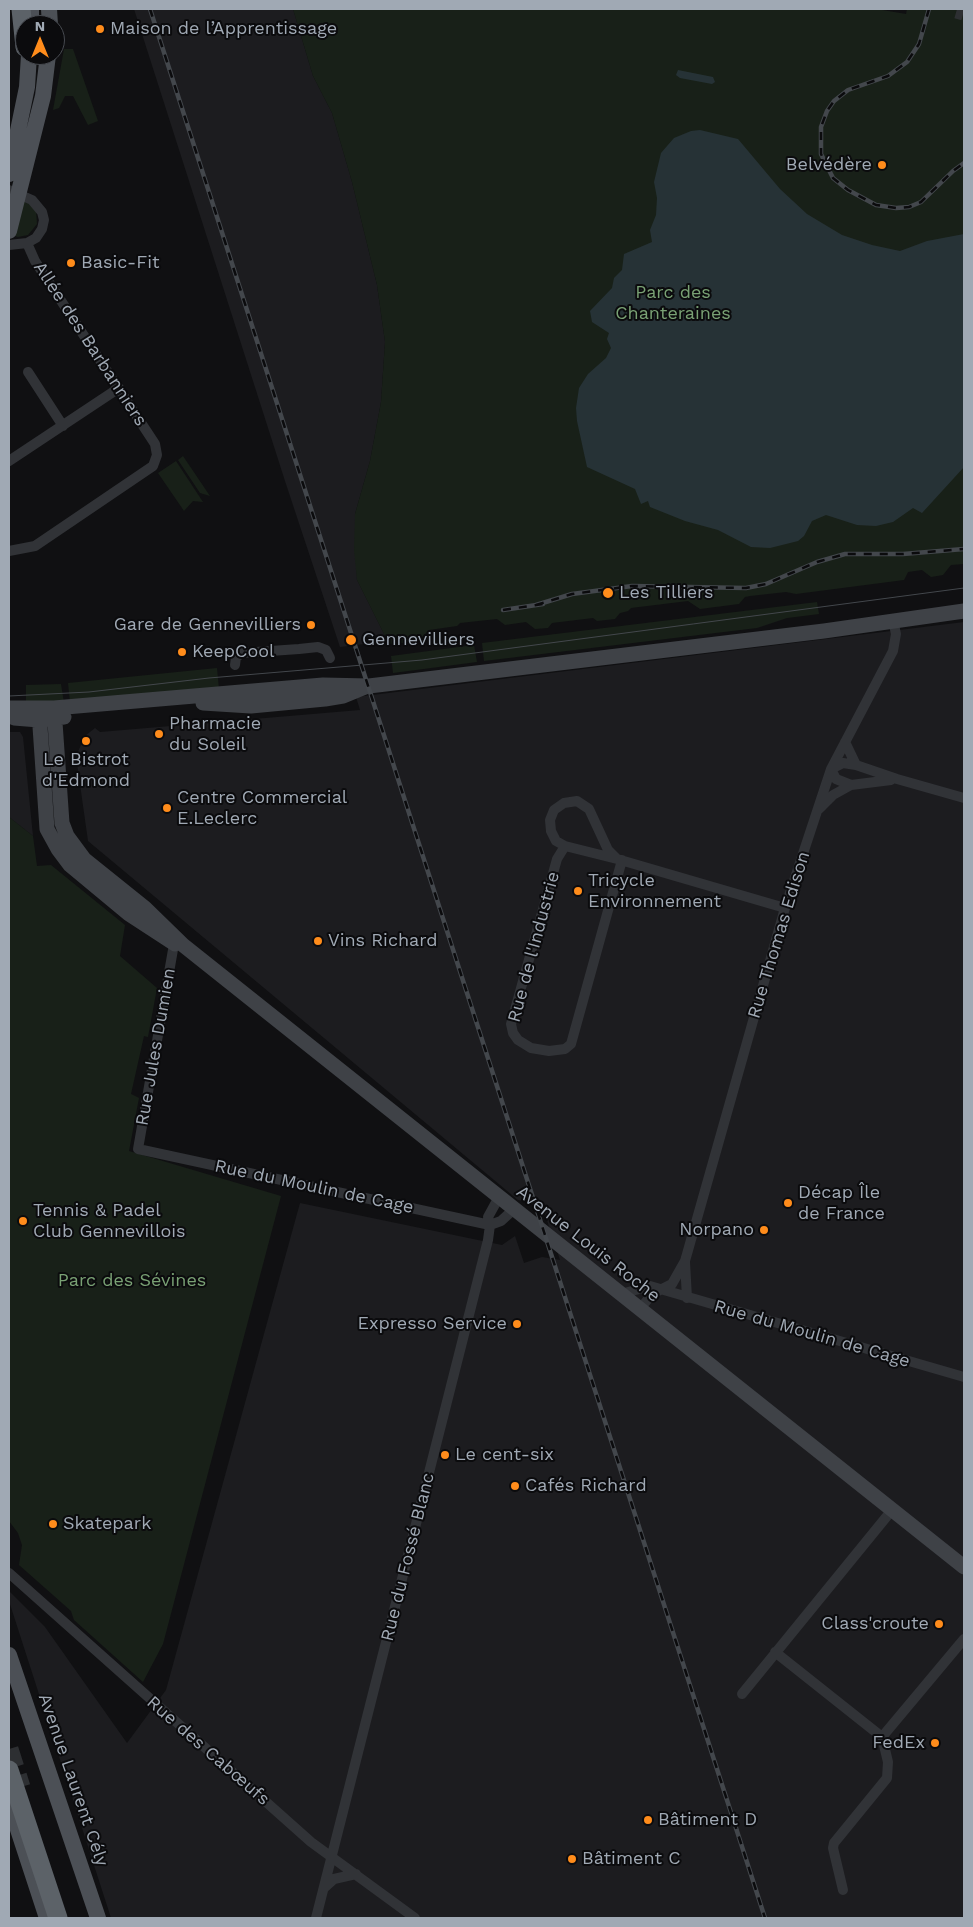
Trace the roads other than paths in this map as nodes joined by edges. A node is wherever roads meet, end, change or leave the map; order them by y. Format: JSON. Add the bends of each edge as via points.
{"nodes":[{"id":1,"x":28,"y":65,"type":"edge"},
{"id":2,"x":47,"y":65,"type":"edge"},
{"id":3,"x":9,"y":174,"type":"edge"},
{"id":4,"x":14,"y":192,"type":"edge"},
{"id":5,"x":9,"y":231,"type":"edge"},
{"id":6,"x":27,"y":243,"type":"junction"},
{"id":7,"x":9,"y":245,"type":"edge"},
{"id":8,"x":28,"y":372,"type":"dead end"},
{"id":9,"x":119,"y":388,"type":"junction"},
{"id":10,"x":63,"y":426,"type":"junction"},
{"id":11,"x":9,"y":461,"type":"edge"},
{"id":12,"x":9,"y":551,"type":"edge"},
{"id":13,"x":964,"y":611,"type":"edge"},
{"id":14,"x":893,"y":620,"type":"junction"},
{"id":15,"x":330,"y":658,"type":"dead end"},
{"id":16,"x":235,"y":665,"type":"dead end"},
{"id":17,"x":9,"y":708,"type":"edge"},
{"id":18,"x":55,"y":713,"type":"junction"},
{"id":19,"x":39,"y":714,"type":"junction"},
{"id":20,"x":9,"y":718,"type":"edge"},
{"id":21,"x":845,"y":742,"type":"junction"},
{"id":22,"x":856,"y":765,"type":"junction"},
{"id":23,"x":831,"y":770,"type":"junction"},
{"id":24,"x":897,"y":780,"type":"junction"},
{"id":25,"x":851,"y":785,"type":"junction"},
{"id":26,"x":964,"y":798,"type":"edge"},
{"id":27,"x":817,"y":811,"type":"junction"},
{"id":28,"x":565,"y":846,"type":"junction"},
{"id":29,"x":619,"y":860,"type":"junction"},
{"id":30,"x":785,"y":908,"type":"junction"},
{"id":31,"x":174,"y":944,"type":"junction"},
{"id":32,"x":190,"y":950,"type":"junction"},
{"id":33,"x":138,"y":1149,"type":"joint"},
{"id":34,"x":499,"y":1197,"type":"junction"},
{"id":35,"x":514,"y":1210,"type":"junction"},
{"id":36,"x":490,"y":1224,"type":"junction"},
{"id":37,"x":686,"y":1261,"type":"junction"},
{"id":38,"x":660,"y":1290,"type":"junction"},
{"id":39,"x":620,"y":1294,"type":"junction"},
{"id":40,"x":687,"y":1298,"type":"junction"},
{"id":41,"x":640,"y":1309,"type":"junction"},
{"id":42,"x":964,"y":1377,"type":"edge"},
{"id":43,"x":892,"y":1510,"type":"junction"},
{"id":44,"x":964,"y":1567,"type":"edge"},
{"id":45,"x":9,"y":1573,"type":"edge"},
{"id":46,"x":964,"y":1639,"type":"edge"},
{"id":47,"x":776,"y":1652,"type":"junction"},
{"id":48,"x":9,"y":1655,"type":"edge"},
{"id":49,"x":742,"y":1694,"type":"dead end"},
{"id":50,"x":882,"y":1737,"type":"junction"},
{"id":51,"x":9,"y":1770,"type":"tunnel mouth"},
{"id":52,"x":9,"y":1802,"type":"tunnel mouth"},
{"id":53,"x":331,"y":1857,"type":"junction"},
{"id":54,"x":356,"y":1874,"type":"junction"},
{"id":55,"x":324,"y":1888,"type":"junction"},
{"id":56,"x":843,"y":1890,"type":"dead end"},
{"id":57,"x":47,"y":1918,"type":"edge"},
{"id":58,"x":58,"y":1918,"type":"edge"},
{"id":59,"x":98,"y":1918,"type":"edge"},
{"id":60,"x":316,"y":1918,"type":"edge"},
{"id":61,"x":415,"y":1918,"type":"edge"}],
"edges":[{"from":1,"to":3,"type":"main road"},
{"from":2,"to":4,"type":"main road","via":[[43,96]]},
{"from":4,"to":5,"type":"main road"},
{"from":4,"to":6,"type":"street","via":[[38,204],[44,220],[36,238]]},
{"from":6,"to":7,"type":"street"},
{"from":6,"to":9,"type":"street","name":"Allée des Barbanniers","via":[[35,261]]},
{"from":8,"to":10,"type":"street"},
{"from":9,"to":10,"type":"street"},
{"from":9,"to":12,"type":"street","name":"Allée des Barbanniers","via":[[155,444],[157,455],[153,466],[35,546]]},
{"from":10,"to":11,"type":"street"},
{"from":13,"to":14,"type":"main road"},
{"from":14,"to":18,"type":"main road","via":[[823,623],[784,628],[757,637],[336,691]]},
{"from":14,"to":21,"type":"street","name":"Rue Thomas Edison","via":[[896,634],[893,651]]},
{"from":15,"to":16,"type":"street","via":[[326,650],[318,647],[299,648],[242,653],[236,657]]},
{"from":17,"to":19,"type":"main road"},
{"from":18,"to":19,"type":"main road"},
{"from":18,"to":32,"type":"main road","name":"Avenue Louis Roche","via":[[62,823],[67,836],[84,859],[145,908]]},
{"from":19,"to":20,"type":"main road"},
{"from":19,"to":31,"type":"main road","name":"Avenue Louis Roche","via":[[47,829],[54,843],[78,871],[147,927]]},
{"from":21,"to":22,"type":"street"},
{"from":21,"to":23,"type":"street","name":"Rue Thomas Edison"},
{"from":22,"to":23,"type":"street","via":[[844,763]]},
{"from":22,"to":24,"type":"street"},
{"from":23,"to":25,"type":"street","via":[[836,779]]},
{"from":23,"to":27,"type":"street","name":"Rue Thomas Edison"},
{"from":24,"to":25,"type":"street"},
{"from":24,"to":26,"type":"street"},
{"from":25,"to":27,"type":"street","via":[[834,794]]},
{"from":27,"to":30,"type":"street","name":"Rue Thomas Edison"},
{"from":28,"to":29,"type":"street"},
{"from":28,"to":29,"type":"street","via":[[556,841],[550,820],[554,810],[564,803],[578,802],[589,809],[608,850]]},
{"from":28,"to":29,"type":"street","name":"Rue de l'Industrie","via":[[557,859],[511,1024],[518,1040],[532,1048],[549,1051],[565,1049],[571,1044]]},
{"from":29,"to":30,"type":"street"},
{"from":30,"to":37,"type":"street","name":"Rue Thomas Edison"},
{"from":31,"to":32,"type":"main road","name":"Avenue Louis Roche"},
{"from":31,"to":33,"type":"street","name":"Rue Jules Dumien"},
{"from":32,"to":34,"type":"main road","name":"Avenue Louis Roche"},
{"from":33,"to":36,"type":"street","name":"Rue du Moulin de Cage"},
{"from":34,"to":35,"type":"main road","name":"Avenue Louis Roche"},
{"from":34,"to":36,"type":"street","name":"Rue du Fossé Blanc","via":[[488,1217]]},
{"from":35,"to":36,"type":"street","via":[[501,1221]]},
{"from":35,"to":39,"type":"main road","name":"Avenue Louis Roche"},
{"from":36,"to":53,"type":"street","name":"Rue du Fossé Blanc"},
{"from":37,"to":38,"type":"street","name":"Rue Thomas Edison","via":[[674,1281]]},
{"from":37,"to":40,"type":"street","name":"Rue Thomas Edison"},
{"from":38,"to":39,"type":"street","name":"Rue du Moulin de Cage","via":[[645,1286]]},
{"from":38,"to":40,"type":"street","name":"Rue du Moulin de Cage"},
{"from":38,"to":41,"type":"street","via":[[652,1294]]},
{"from":39,"to":41,"type":"main road","name":"Avenue Louis Roche"},
{"from":40,"to":42,"type":"street","name":"Rue du Moulin de Cage"},
{"from":41,"to":43,"type":"main road","name":"Avenue Louis Roche"},
{"from":43,"to":44,"type":"main road","name":"Avenue Louis Roche"},
{"from":43,"to":47,"type":"street"},
{"from":45,"to":53,"type":"street","name":"Rue des Cabœufs"},
{"from":46,"to":50,"type":"street"},
{"from":47,"to":49,"type":"street"},
{"from":47,"to":50,"type":"street"},
{"from":48,"to":59,"type":"main road","name":"Avenue Laurent Cély"},
{"from":50,"to":56,"type":"street","via":[[888,1762],[887,1778],[834,1843]]},
{"from":51,"to":58,"type":"highway"},
{"from":52,"to":57,"type":"main road"},
{"from":53,"to":54,"type":"street","name":"Rue des Cabœufs"},
{"from":53,"to":55,"type":"street","name":"Rue du Fossé Blanc"},
{"from":54,"to":55,"type":"street","via":[[334,1879]]},
{"from":54,"to":61,"type":"street","name":"Rue des Cabœufs"},
{"from":55,"to":60,"type":"street","name":"Rue du Fossé Blanc"}]}
